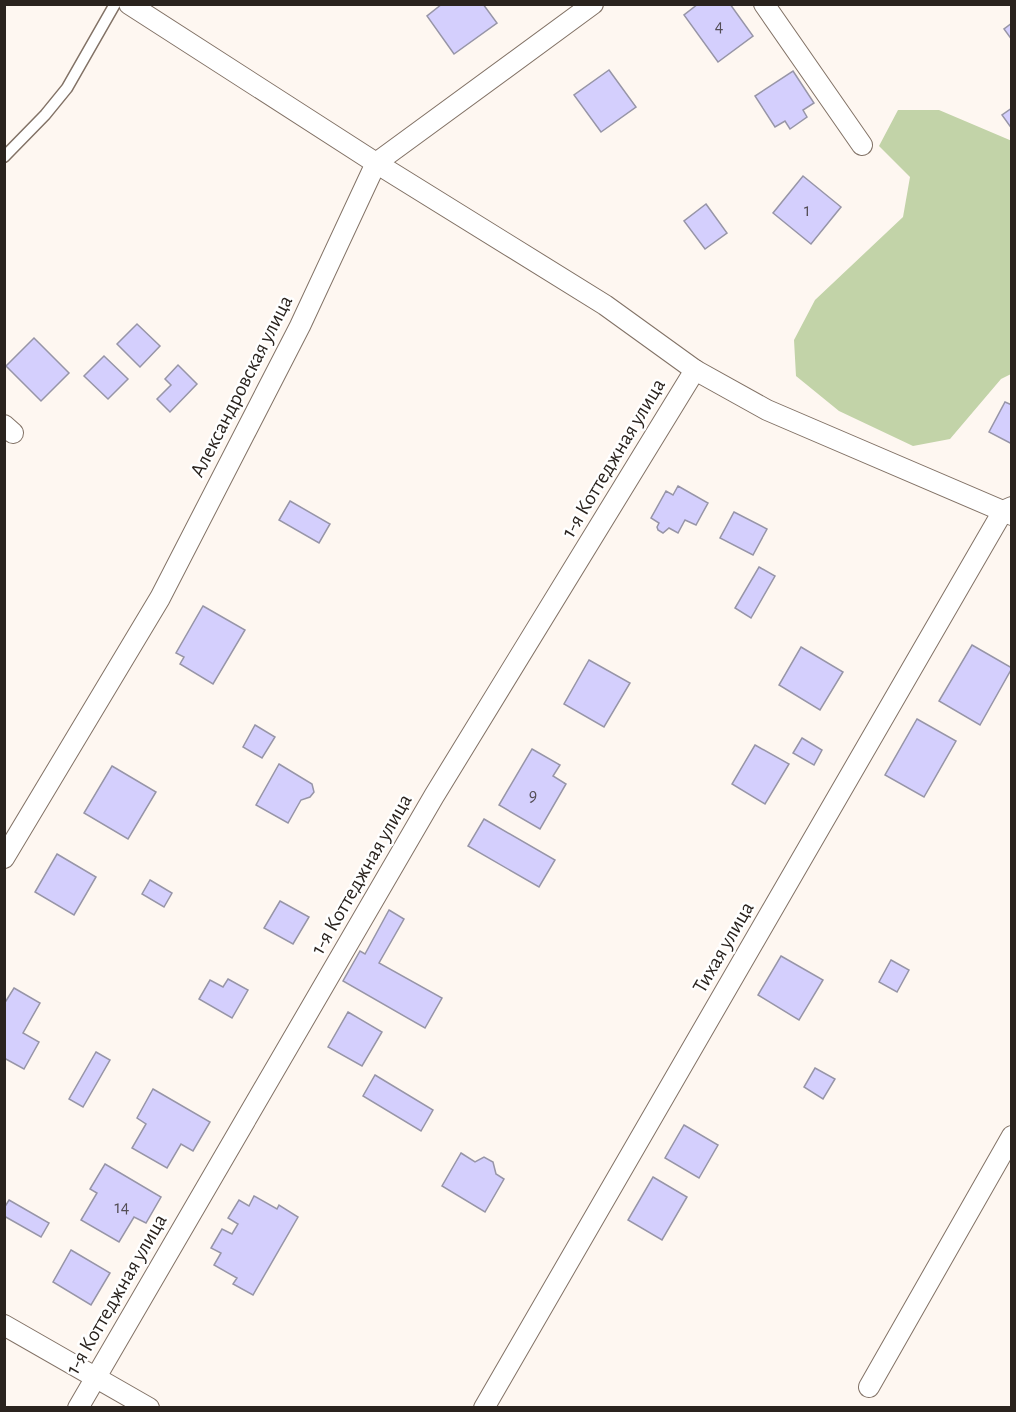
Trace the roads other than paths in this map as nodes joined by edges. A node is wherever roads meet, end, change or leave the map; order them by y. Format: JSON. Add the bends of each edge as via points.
{"nodes":[{"id":1,"x":116,"y":4,"type":"edge"},
{"id":2,"x":129,"y":4,"type":"edge"},
{"id":3,"x":593,"y":4,"type":"edge"},
{"id":4,"x":764,"y":4,"type":"edge"},
{"id":5,"x":862,"y":145,"type":"dead end"},
{"id":6,"x":4,"y":158,"type":"edge"},
{"id":7,"x":376,"y":163,"type":"junction"},
{"id":8,"x":695,"y":370,"type":"junction"},
{"id":9,"x":1009,"y":511,"type":"edge"},
{"id":10,"x":4,"y":858,"type":"edge"},
{"id":11,"x":1011,"y":1136,"type":"edge"},
{"id":12,"x":4,"y":1325,"type":"edge"},
{"id":13,"x":96,"y":1377,"type":"junction"},
{"id":14,"x":870,"y":1387,"type":"dead end"},
{"id":15,"x":78,"y":1407,"type":"edge"},
{"id":16,"x":149,"y":1407,"type":"edge"},
{"id":17,"x":484,"y":1407,"type":"edge"}],
"edges":[{"from":1,"to":6,"type":"lane","via":[[67,88]]},
{"from":2,"to":7,"type":"street"},
{"from":3,"to":7,"type":"street","name":"Александровская улица"},
{"from":4,"to":5,"type":"street"},
{"from":7,"to":8,"type":"street","via":[[605,305]]},
{"from":7,"to":10,"type":"street","name":"Александровская улица","via":[[300,326],[159,598]]},
{"from":8,"to":9,"type":"street","via":[[767,410]]},
{"from":8,"to":13,"type":"street","name":"1-я Коттеджная улица","via":[[435,795]]},
{"from":9,"to":17,"type":"street","name":"Тихая улица"},
{"from":11,"to":14,"type":"street"},
{"from":12,"to":13,"type":"street"},
{"from":13,"to":15,"type":"street","name":"1-я Коттеджная улица"},
{"from":13,"to":16,"type":"street"}]}
